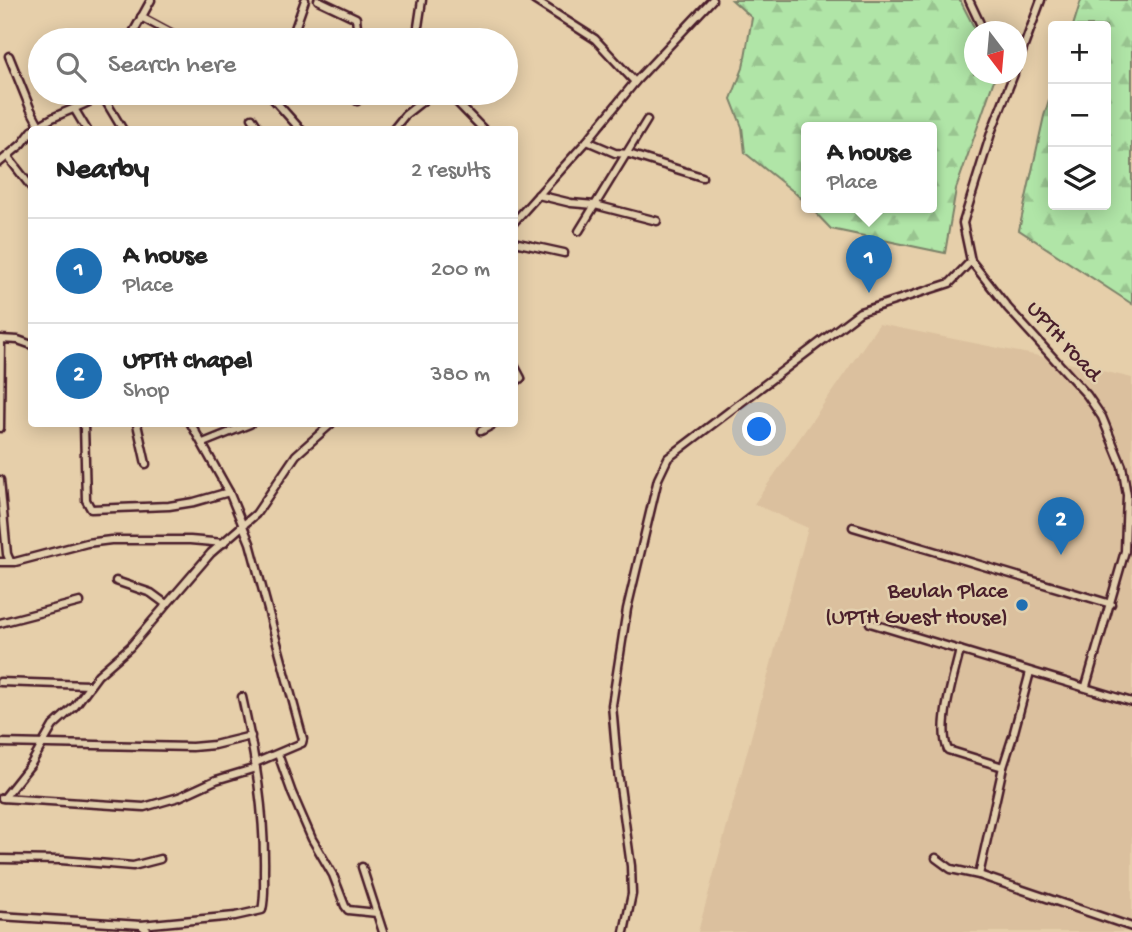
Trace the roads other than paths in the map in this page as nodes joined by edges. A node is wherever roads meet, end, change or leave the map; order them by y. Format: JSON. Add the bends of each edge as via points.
{"nodes":[{"id":1,"x":151,"y":0,"type":"edge"},
{"id":2,"x":304,"y":0,"type":"edge"},
{"id":3,"x":318,"y":0,"type":"edge"},
{"id":4,"x":422,"y":0,"type":"edge"},
{"id":5,"x":534,"y":0,"type":"edge"},
{"id":6,"x":712,"y":0,"type":"edge"},
{"id":7,"x":969,"y":0,"type":"edge"},
{"id":8,"x":1040,"y":0,"type":"edge"},
{"id":9,"x":141,"y":17,"type":"junction"},
{"id":10,"x":979,"y":21,"type":"edge"},
{"id":11,"x":357,"y":27,"type":"dead end"},
{"id":12,"x":135,"y":28,"type":"edge"},
{"id":13,"x":162,"y":28,"type":"edge"},
{"id":14,"x":295,"y":28,"type":"edge"},
{"id":15,"x":418,"y":28,"type":"edge"},
{"id":16,"x":1027,"y":39,"type":"edge"},
{"id":17,"x":9,"y":56,"type":"dead end"},
{"id":18,"x":635,"y":82,"type":"junction"},
{"id":19,"x":1010,"y":84,"type":"edge"},
{"id":20,"x":28,"y":103,"type":"edge"},
{"id":21,"x":29,"y":105,"type":"edge"},
{"id":22,"x":84,"y":105,"type":"edge"},
{"id":23,"x":109,"y":105,"type":"edge"},
{"id":24,"x":279,"y":105,"type":"edge"},
{"id":25,"x":418,"y":105,"type":"edge"},
{"id":26,"x":460,"y":105,"type":"edge"},
{"id":27,"x":75,"y":110,"type":"junction"},
{"id":28,"x":252,"y":118,"type":"dead end"},
{"id":29,"x":647,"y":120,"type":"dead end"},
{"id":30,"x":34,"y":126,"type":"edge"},
{"id":31,"x":40,"y":126,"type":"edge"},
{"id":32,"x":85,"y":126,"type":"edge"},
{"id":33,"x":121,"y":126,"type":"edge"},
{"id":34,"x":257,"y":126,"type":"edge"},
{"id":35,"x":297,"y":126,"type":"edge"},
{"id":36,"x":396,"y":126,"type":"edge"},
{"id":37,"x":480,"y":126,"type":"edge"},
{"id":38,"x":28,"y":136,"type":"edge"},
{"id":39,"x":587,"y":141,"type":"junction"},
{"id":40,"x":626,"y":154,"type":"junction"},
{"id":41,"x":8,"y":157,"type":"junction"},
{"id":42,"x":0,"y":162,"type":"edge"},
{"id":43,"x":702,"y":177,"type":"dead end"},
{"id":44,"x":28,"y":183,"type":"edge"},
{"id":45,"x":538,"y":195,"type":"junction"},
{"id":46,"x":595,"y":205,"type":"junction"},
{"id":47,"x":518,"y":218,"type":"edge"},
{"id":48,"x":657,"y":221,"type":"dead end"},
{"id":49,"x":579,"y":231,"type":"dead end"},
{"id":50,"x":518,"y":243,"type":"edge"},
{"id":51,"x":564,"y":253,"type":"dead end"},
{"id":52,"x":971,"y":261,"type":"junction"},
{"id":53,"x":0,"y":339,"type":"edge"},
{"id":54,"x":28,"y":344,"type":"edge"},
{"id":55,"x":84,"y":427,"type":"edge"},
{"id":56,"x":138,"y":427,"type":"edge"},
{"id":57,"x":193,"y":427,"type":"edge"},
{"id":58,"x":243,"y":427,"type":"edge"},
{"id":59,"x":328,"y":427,"type":"edge"},
{"id":60,"x":488,"y":427,"type":"edge"},
{"id":61,"x":0,"y":428,"type":"edge"},
{"id":62,"x":481,"y":430,"type":"dead end"},
{"id":63,"x":203,"y":443,"type":"junction"},
{"id":64,"x":146,"y":464,"type":"dead end"},
{"id":65,"x":0,"y":481,"type":"edge"},
{"id":66,"x":229,"y":492,"type":"junction"},
{"id":67,"x":242,"y":525,"type":"junction"},
{"id":68,"x":853,"y":527,"type":"dead end"},
{"id":69,"x":224,"y":543,"type":"junction"},
{"id":70,"x":10,"y":561,"type":"junction"},
{"id":71,"x":0,"y":562,"type":"edge"},
{"id":72,"x":1122,"y":562,"type":"junction"},
{"id":73,"x":1132,"y":566,"type":"edge"},
{"id":74,"x":116,"y":581,"type":"dead end"},
{"id":75,"x":80,"y":602,"type":"dead end"},
{"id":76,"x":166,"y":604,"type":"junction"},
{"id":77,"x":1111,"y":604,"type":"junction"},
{"id":78,"x":0,"y":623,"type":"edge"},
{"id":79,"x":870,"y":623,"type":"dead end"},
{"id":80,"x":960,"y":650,"type":"junction"},
{"id":81,"x":1030,"y":671,"type":"junction"},
{"id":82,"x":0,"y":682,"type":"edge"},
{"id":83,"x":89,"y":685,"type":"junction"},
{"id":84,"x":1086,"y":687,"type":"junction"},
{"id":85,"x":242,"y":697,"type":"dead end"},
{"id":86,"x":1132,"y":702,"type":"edge"},
{"id":87,"x":251,"y":736,"type":"junction"},
{"id":88,"x":44,"y":742,"type":"junction"},
{"id":89,"x":0,"y":743,"type":"edge"},
{"id":90,"x":278,"y":754,"type":"junction"},
{"id":91,"x":255,"y":765,"type":"junction"},
{"id":92,"x":1003,"y":767,"type":"junction"},
{"id":93,"x":2,"y":798,"type":"edge"},
{"id":94,"x":936,"y":858,"type":"dead end"},
{"id":95,"x":0,"y":859,"type":"edge"},
{"id":96,"x":160,"y":859,"type":"dead end"},
{"id":97,"x":362,"y":867,"type":"dead end"},
{"id":98,"x":979,"y":875,"type":"junction"},
{"id":99,"x":377,"y":913,"type":"junction"},
{"id":100,"x":0,"y":916,"type":"edge"},
{"id":101,"x":141,"y":925,"type":"junction"},
{"id":102,"x":1132,"y":927,"type":"edge"},
{"id":103,"x":149,"y":932,"type":"edge"},
{"id":104,"x":383,"y":932,"type":"edge"},
{"id":105,"x":624,"y":932,"type":"edge"}],
"edges":[{"from":1,"to":9,"type":"street"},
{"from":2,"to":14,"type":"street"},
{"from":3,"to":11,"type":"street","via":[[356,18]]},
{"from":4,"to":15,"type":"street"},
{"from":5,"to":18,"type":"street","via":[[595,39]]},
{"from":6,"to":18,"type":"street"},
{"from":7,"to":10,"type":"street"},
{"from":8,"to":16,"type":"street"},
{"from":9,"to":12,"type":"street"},
{"from":9,"to":13,"type":"street"},
{"from":17,"to":20,"type":"street"},
{"from":18,"to":39,"type":"street"},
{"from":19,"to":52,"type":"street","name":"UPTH road","via":[[963,223]]},
{"from":21,"to":30,"type":"street"},
{"from":22,"to":27,"type":"street"},
{"from":23,"to":33,"type":"street"},
{"from":24,"to":35,"type":"street"},
{"from":25,"to":36,"type":"street"},
{"from":26,"to":37,"type":"street"},
{"from":27,"to":31,"type":"street"},
{"from":27,"to":32,"type":"street"},
{"from":28,"to":34,"type":"street"},
{"from":29,"to":40,"type":"street"},
{"from":38,"to":41,"type":"street"},
{"from":39,"to":40,"type":"street"},
{"from":39,"to":45,"type":"street"},
{"from":40,"to":43,"type":"street"},
{"from":40,"to":46,"type":"street"},
{"from":41,"to":42,"type":"street"},
{"from":41,"to":44,"type":"street"},
{"from":45,"to":46,"type":"street"},
{"from":45,"to":47,"type":"street"},
{"from":46,"to":48,"type":"street"},
{"from":46,"to":49,"type":"street"},
{"from":50,"to":51,"type":"street"},
{"from":52,"to":72,"type":"street","name":"UPTH road","via":[[1102,417],[1122,466],[1127,495]]},
{"from":52,"to":105,"type":"street","via":[[950,283],[860,312],[668,458],[658,479],[626,609],[612,705],[631,866],[632,894]]},
{"from":53,"to":54,"type":"street"},
{"from":53,"to":61,"type":"street"},
{"from":55,"to":66,"type":"street","via":[[86,500],[91,509],[169,506]]},
{"from":56,"to":64,"type":"street"},
{"from":57,"to":63,"type":"street"},
{"from":58,"to":63,"type":"street"},
{"from":59,"to":67,"type":"street","via":[[296,455],[267,500]]},
{"from":60,"to":62,"type":"street"},
{"from":63,"to":66,"type":"street"},
{"from":65,"to":70,"type":"street"},
{"from":66,"to":67,"type":"street"},
{"from":67,"to":69,"type":"street"},
{"from":67,"to":90,"type":"street","via":[[261,577],[303,739]]},
{"from":68,"to":77,"type":"street"},
{"from":69,"to":70,"type":"street","via":[[110,540]]},
{"from":69,"to":76,"type":"street"},
{"from":70,"to":71,"type":"street"},
{"from":72,"to":73,"type":"street"},
{"from":72,"to":77,"type":"street","name":"UPTH road"},
{"from":74,"to":76,"type":"street","via":[[151,593]]},
{"from":75,"to":78,"type":"street"},
{"from":76,"to":83,"type":"street","via":[[130,647]]},
{"from":77,"to":84,"type":"street","name":"UPTH road"},
{"from":79,"to":80,"type":"street"},
{"from":80,"to":81,"type":"street"},
{"from":80,"to":92,"type":"street","via":[[944,740],[948,750]]},
{"from":81,"to":84,"type":"street"},
{"from":81,"to":92,"type":"street"},
{"from":82,"to":83,"type":"street"},
{"from":83,"to":88,"type":"street"},
{"from":84,"to":86,"type":"street"},
{"from":85,"to":87,"type":"street"},
{"from":87,"to":88,"type":"street","via":[[192,747]]},
{"from":87,"to":91,"type":"street"},
{"from":88,"to":89,"type":"street"},
{"from":88,"to":93,"type":"street"},
{"from":90,"to":91,"type":"street"},
{"from":90,"to":99,"type":"street","via":[[345,906]]},
{"from":91,"to":93,"type":"street","via":[[144,807]]},
{"from":91,"to":101,"type":"street","via":[[265,844],[262,910]]},
{"from":92,"to":98,"type":"street"},
{"from":94,"to":98,"type":"street","via":[[951,869]]},
{"from":95,"to":96,"type":"street","via":[[133,866]]},
{"from":97,"to":99,"type":"street"},
{"from":98,"to":102,"type":"street"},
{"from":99,"to":104,"type":"street"},
{"from":100,"to":101,"type":"street"},
{"from":101,"to":103,"type":"street"}]}
